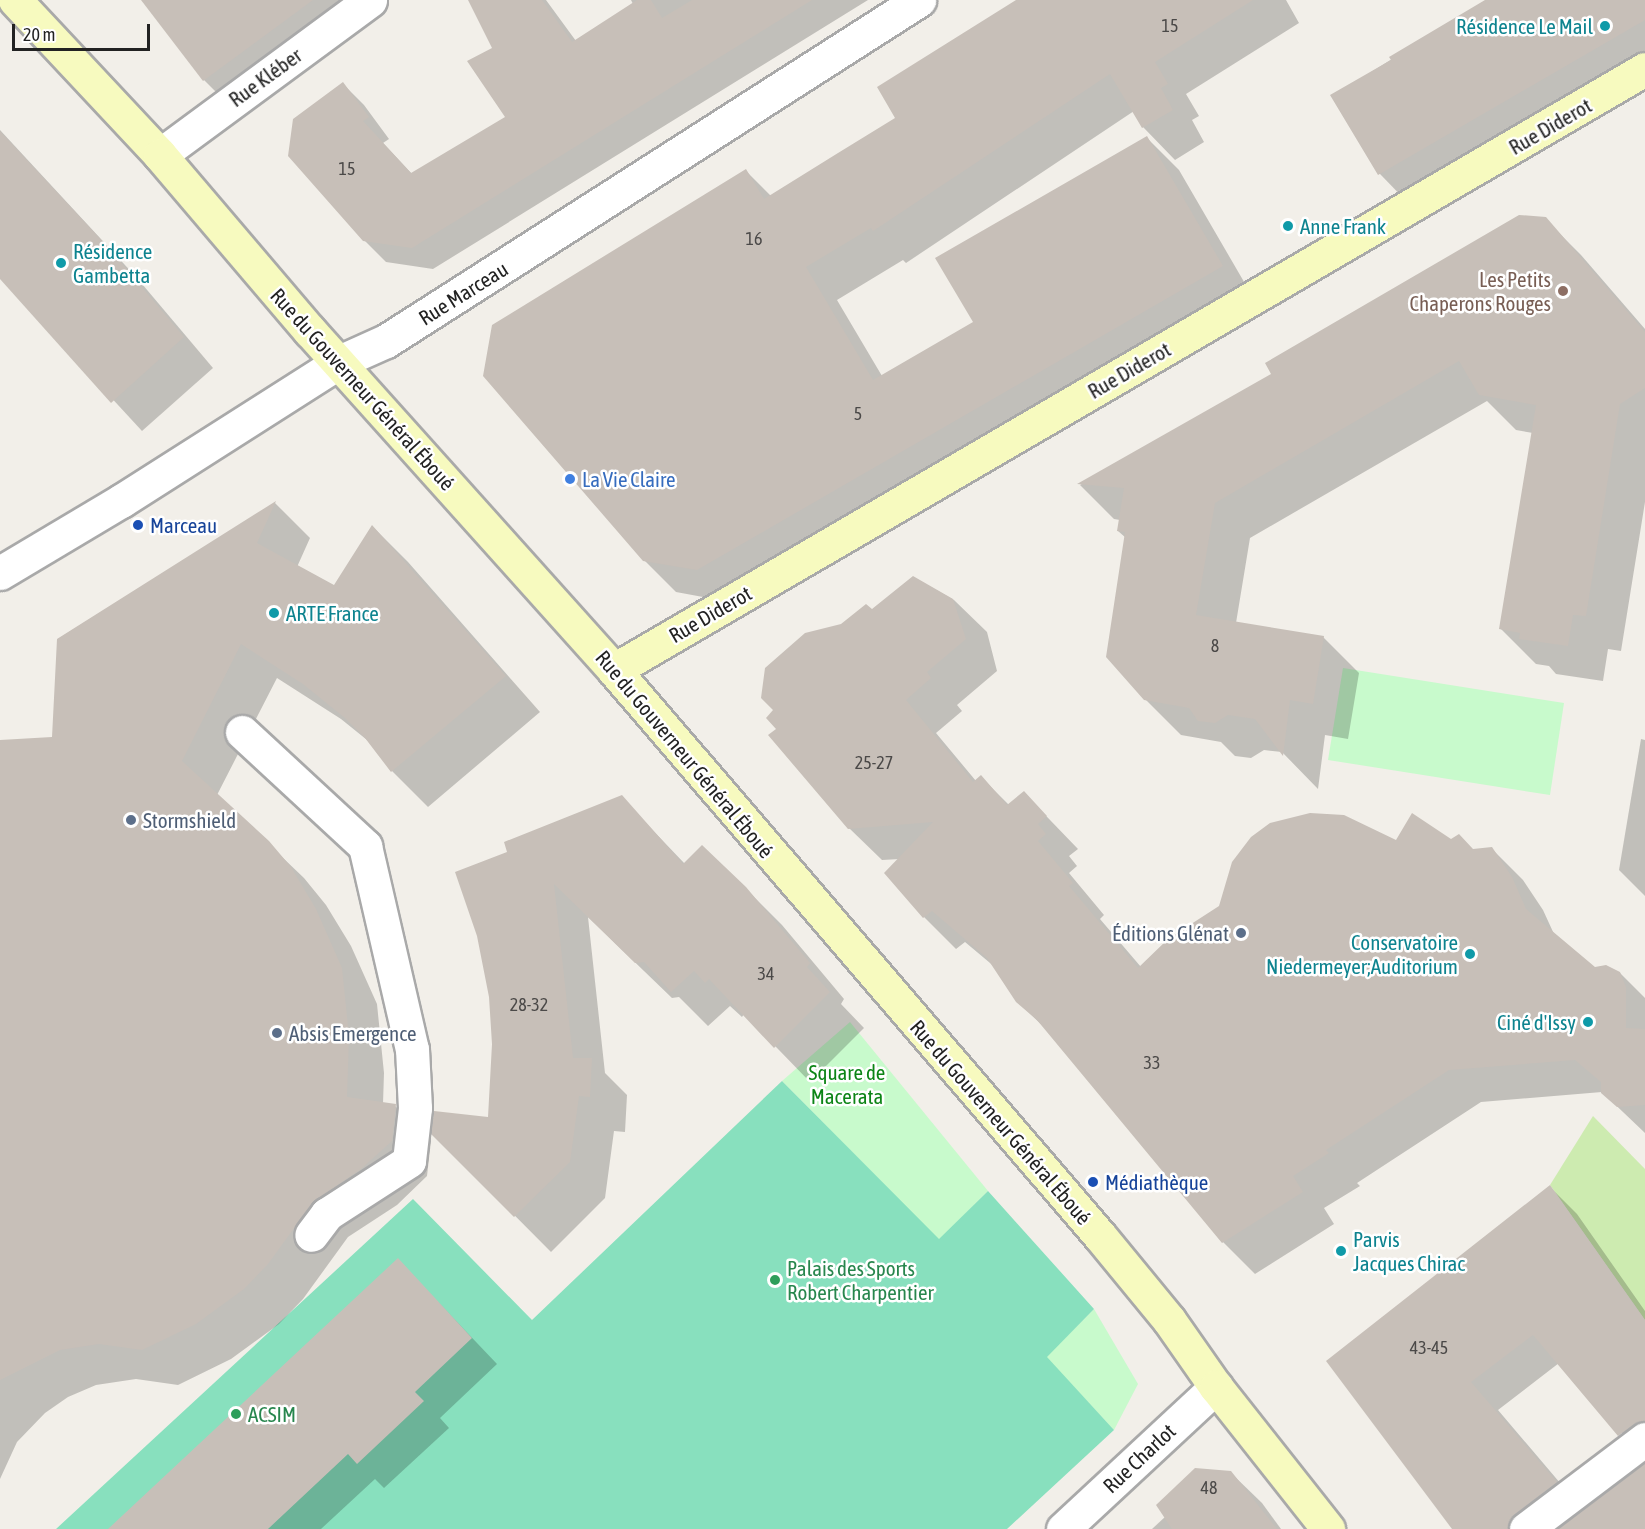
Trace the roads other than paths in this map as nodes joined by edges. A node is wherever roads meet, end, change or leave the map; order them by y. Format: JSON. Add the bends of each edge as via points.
{"nodes":[{"id":1,"x":15,"y":0,"type":"edge"},
{"id":2,"x":370,"y":0,"type":"edge"},
{"id":3,"x":919,"y":0,"type":"edge"},
{"id":4,"x":1645,"y":69,"type":"edge"},
{"id":5,"x":160,"y":155,"type":"junction"},
{"id":6,"x":339,"y":362,"type":"junction"},
{"id":7,"x":0,"y":573,"type":"edge"},
{"id":8,"x":614,"y":670,"type":"junction"},
{"id":9,"x":242,"y":732,"type":"dead end"},
{"id":10,"x":310,"y":1235,"type":"dead end"},
{"id":11,"x":1216,"y":1387,"type":"junction"},
{"id":12,"x":1645,"y":1439,"type":"edge"},
{"id":13,"x":1063,"y":1529,"type":"edge"},
{"id":14,"x":1328,"y":1529,"type":"edge"},
{"id":15,"x":1526,"y":1529,"type":"edge"}],
"edges":[{"from":1,"to":5,"type":"main road","name":"Rue du Gouverneur Général Éboué"},
{"from":2,"to":5,"type":"street","name":"Rue Kléber"},
{"from":3,"to":6,"type":"street","name":"Rue Marceau","via":[[396,335]]},
{"from":4,"to":8,"type":"main road","name":"Rue Diderot"},
{"from":5,"to":6,"type":"main road","name":"Rue du Gouverneur Général Éboué"},
{"from":6,"to":7,"type":"street","name":"Rue Marceau"},
{"from":6,"to":8,"type":"main road","name":"Rue du Gouverneur Général Éboué"},
{"from":8,"to":11,"type":"main road","name":"Rue du Gouverneur Général Éboué","via":[[1100,1236],[1169,1320]]},
{"from":9,"to":10,"type":"street","via":[[364,846],[412,1049],[414,1108],[409,1161],[327,1214]]},
{"from":11,"to":13,"type":"street","name":"Rue Charlot"},
{"from":11,"to":14,"type":"main road","name":"Rue du Gouverneur Général Éboué"},
{"from":12,"to":15,"type":"street"}]}
